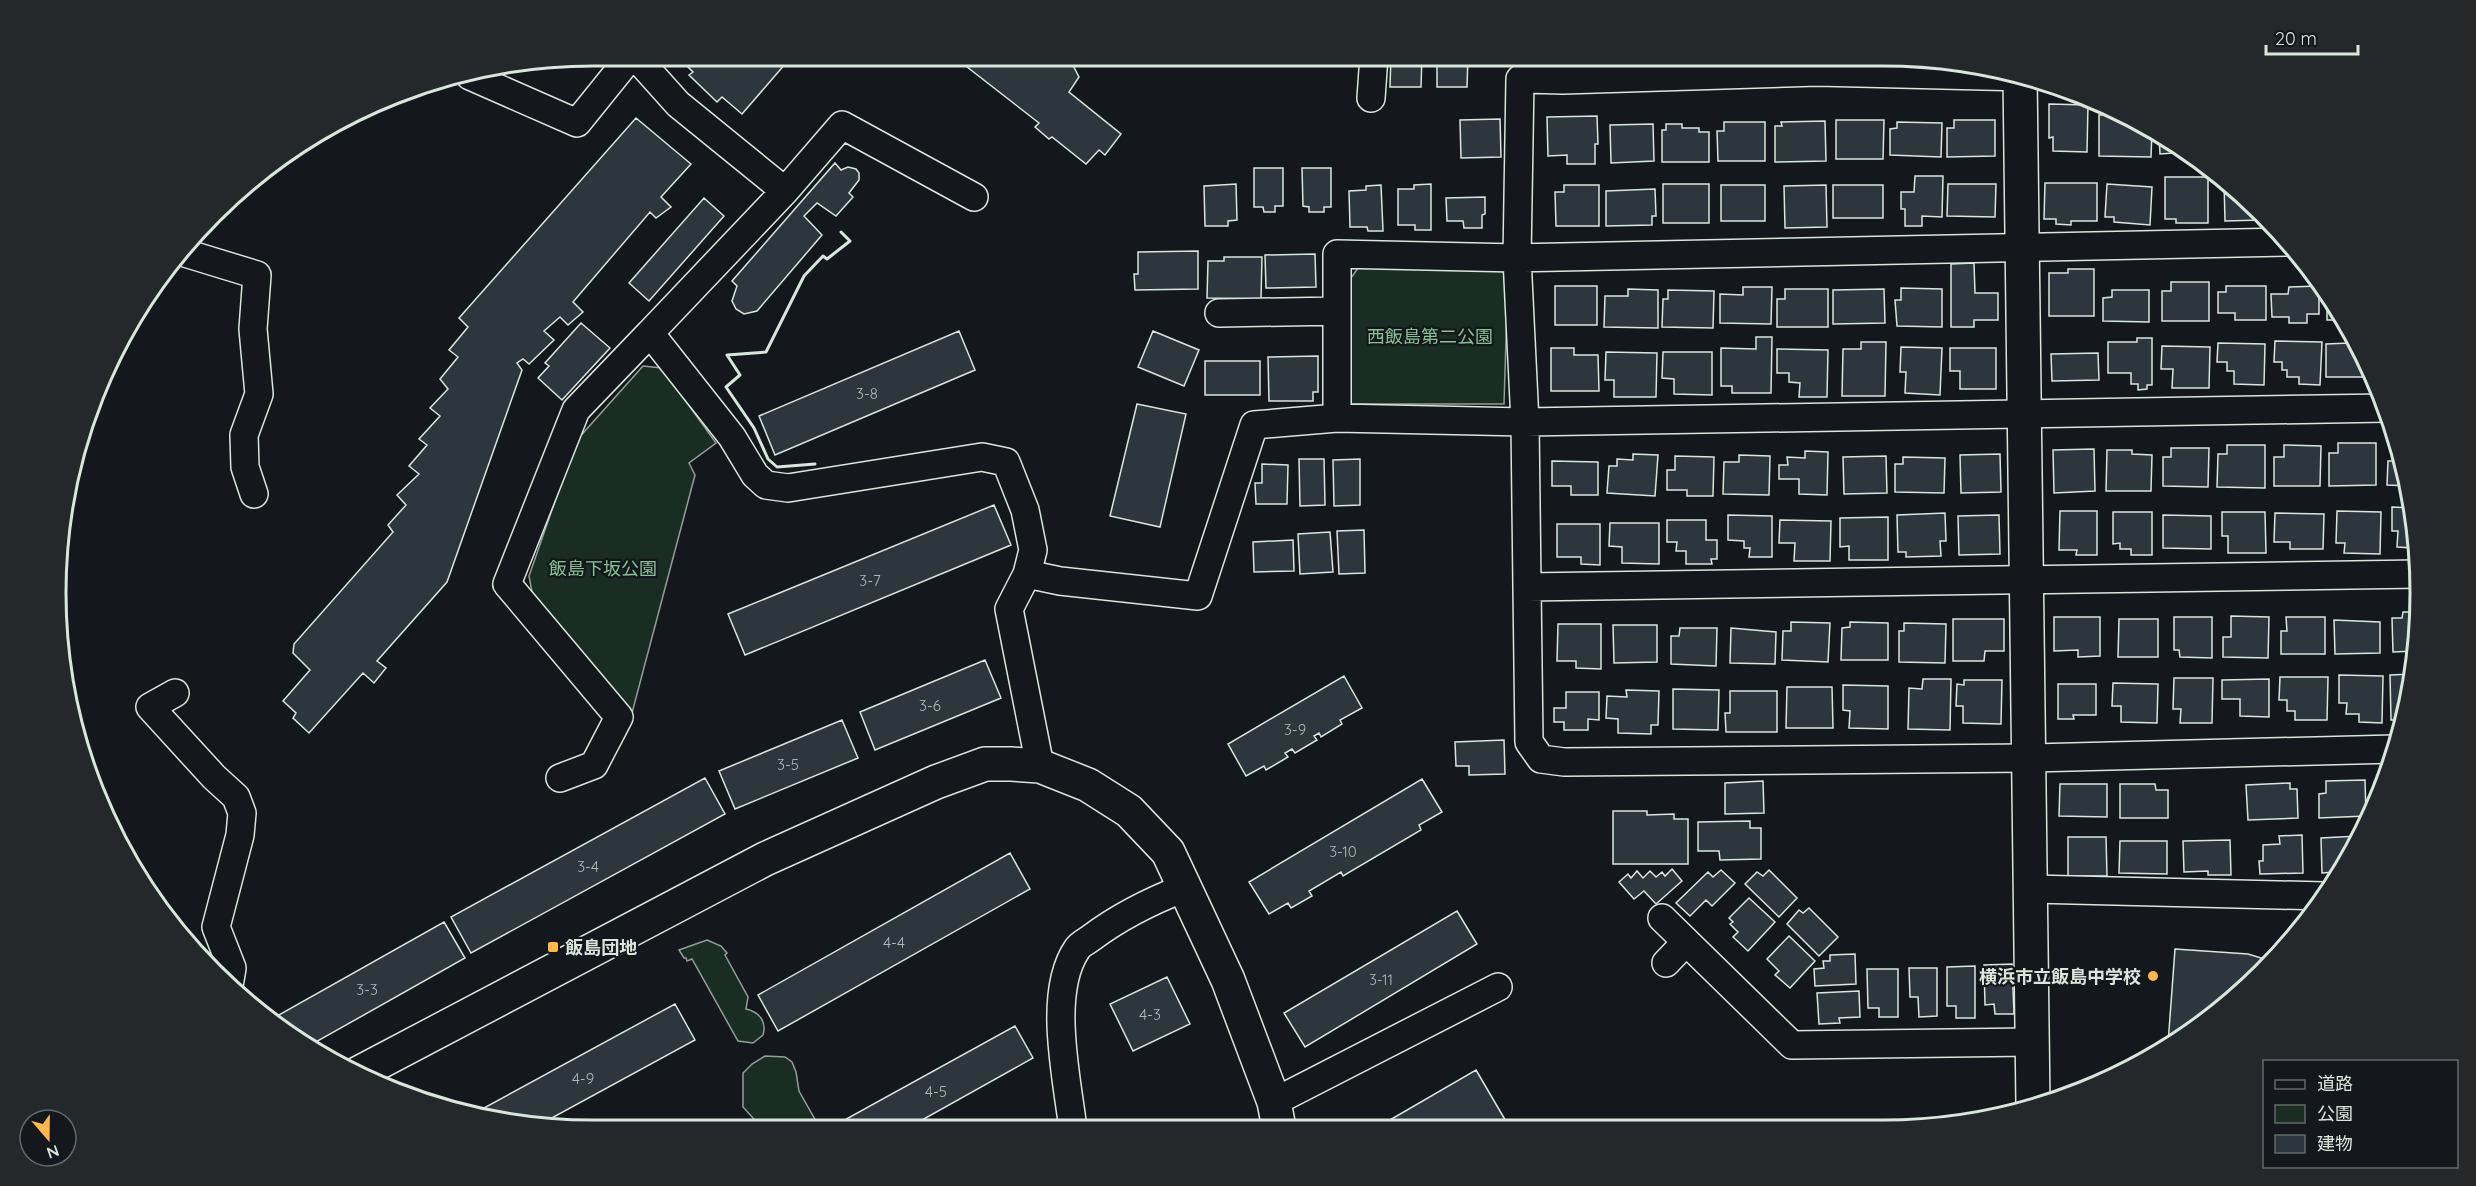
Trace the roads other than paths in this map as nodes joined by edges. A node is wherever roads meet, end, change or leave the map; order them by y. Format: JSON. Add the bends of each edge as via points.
{"nodes":[{"id":1,"x":625,"y":66,"type":"edge"},
{"id":2,"x":642,"y":66,"type":"edge"},
{"id":3,"x":1373,"y":66,"type":"edge"},
{"id":4,"x":1784,"y":66,"type":"edge"},
{"id":5,"x":1850,"y":66,"type":"edge"},
{"id":6,"x":1963,"y":73,"type":"edge"},
{"id":7,"x":477,"y":79,"type":"edge"},
{"id":8,"x":2021,"y":85,"type":"edge"},
{"id":9,"x":1371,"y":98,"type":"dead end"},
{"id":10,"x":785,"y":191,"type":"junction"},
{"id":11,"x":974,"y":197,"type":"dead end"},
{"id":12,"x":2276,"y":242,"type":"edge"},
{"id":13,"x":2021,"y":248,"type":"junction"},
{"id":14,"x":190,"y":255,"type":"edge"},
{"id":15,"x":1517,"y":258,"type":"junction"},
{"id":16,"x":1337,"y":311,"type":"junction"},
{"id":17,"x":1219,"y":313,"type":"dead end"},
{"id":18,"x":650,"y":333,"type":"junction"},
{"id":19,"x":2376,"y":408,"type":"edge"},
{"id":20,"x":2022,"y":413,"type":"junction"},
{"id":21,"x":1337,"y":418,"type":"junction"},
{"id":22,"x":1525,"y":422,"type":"junction"},
{"id":23,"x":254,"y":494,"type":"dead end"},
{"id":24,"x":1027,"y":574,"type":"junction"},
{"id":25,"x":2409,"y":574,"type":"edge"},
{"id":26,"x":2025,"y":579,"type":"junction"},
{"id":27,"x":1527,"y":587,"type":"junction"},
{"id":28,"x":175,"y":693,"type":"dead end"},
{"id":29,"x":2386,"y":749,"type":"edge"},
{"id":30,"x":2027,"y":758,"type":"junction"},
{"id":31,"x":1040,"y":766,"type":"junction"},
{"id":32,"x":560,"y":778,"type":"dead end"},
{"id":33,"x":1184,"y":888,"type":"junction"},
{"id":34,"x":2029,"y":889,"type":"junction"},
{"id":35,"x":2310,"y":902,"type":"edge"},
{"id":36,"x":1662,"y":918,"type":"dead end"},
{"id":37,"x":1686,"y":942,"type":"junction"},
{"id":38,"x":1666,"y":963,"type":"dead end"},
{"id":39,"x":230,"y":975,"type":"edge"},
{"id":40,"x":1498,"y":987,"type":"dead end"},
{"id":41,"x":2031,"y":1042,"type":"junction"},
{"id":42,"x":367,"y":1069,"type":"edge"},
{"id":43,"x":2032,"y":1098,"type":"edge"},
{"id":44,"x":1277,"y":1115,"type":"edge"},
{"id":45,"x":1072,"y":1120,"type":"edge"}],
"edges":[{"from":1,"to":7,"type":"street","via":[[577,123]]},
{"from":2,"to":10,"type":"street","via":[[678,104]]},
{"from":3,"to":9,"type":"street"},
{"from":4,"to":15,"type":"street","via":[[1563,80],[1520,79]]},
{"from":5,"to":6,"type":"street"},
{"from":8,"to":13,"type":"street"},
{"from":10,"to":11,"type":"street","via":[[842,125]]},
{"from":10,"to":18,"type":"street"},
{"from":12,"to":13,"type":"street"},
{"from":13,"to":15,"type":"street"},
{"from":13,"to":20,"type":"street"},
{"from":14,"to":23,"type":"street","via":[[257,276],[253,329],[259,394],[244,435],[245,467]]},
{"from":15,"to":16,"type":"street","via":[[1337,254]]},
{"from":15,"to":22,"type":"street"},
{"from":16,"to":17,"type":"street"},
{"from":16,"to":21,"type":"street"},
{"from":18,"to":24,"type":"street","via":[[766,485],[788,488],[982,457],[1006,462],[1025,510],[1033,550]]},
{"from":18,"to":32,"type":"street","via":[[576,410],[507,584],[619,717],[594,765]]},
{"from":19,"to":20,"type":"street"},
{"from":20,"to":22,"type":"street"},
{"from":20,"to":26,"type":"street"},
{"from":21,"to":22,"type":"street"},
{"from":21,"to":24,"type":"street","via":[[1254,425],[1198,596]]},
{"from":22,"to":27,"type":"street"},
{"from":24,"to":31,"type":"street","via":[[1009,609]]},
{"from":25,"to":26,"type":"street"},
{"from":26,"to":27,"type":"street"},
{"from":26,"to":30,"type":"street"},
{"from":27,"to":30,"type":"street","via":[[1529,742],[1541,759],[1564,762]]},
{"from":28,"to":39,"type":"street","via":[[150,707],[236,797],[242,813],[216,927]]},
{"from":29,"to":30,"type":"street"},
{"from":30,"to":34,"type":"street"},
{"from":31,"to":33,"type":"street","via":[[1088,785],[1129,811],[1168,852]]},
{"from":31,"to":42,"type":"street","via":[[985,764],[765,859]]},
{"from":33,"to":44,"type":"street","via":[[1228,980]]},
{"from":33,"to":45,"type":"street","via":[[1145,904],[1078,948],[1064,979],[1060,1017]]},
{"from":34,"to":35,"type":"street"},
{"from":34,"to":41,"type":"street"},
{"from":36,"to":37,"type":"street"},
{"from":37,"to":38,"type":"street"},
{"from":37,"to":41,"type":"street","via":[[1792,1045]]},
{"from":40,"to":44,"type":"street"},
{"from":41,"to":43,"type":"street"}]}
